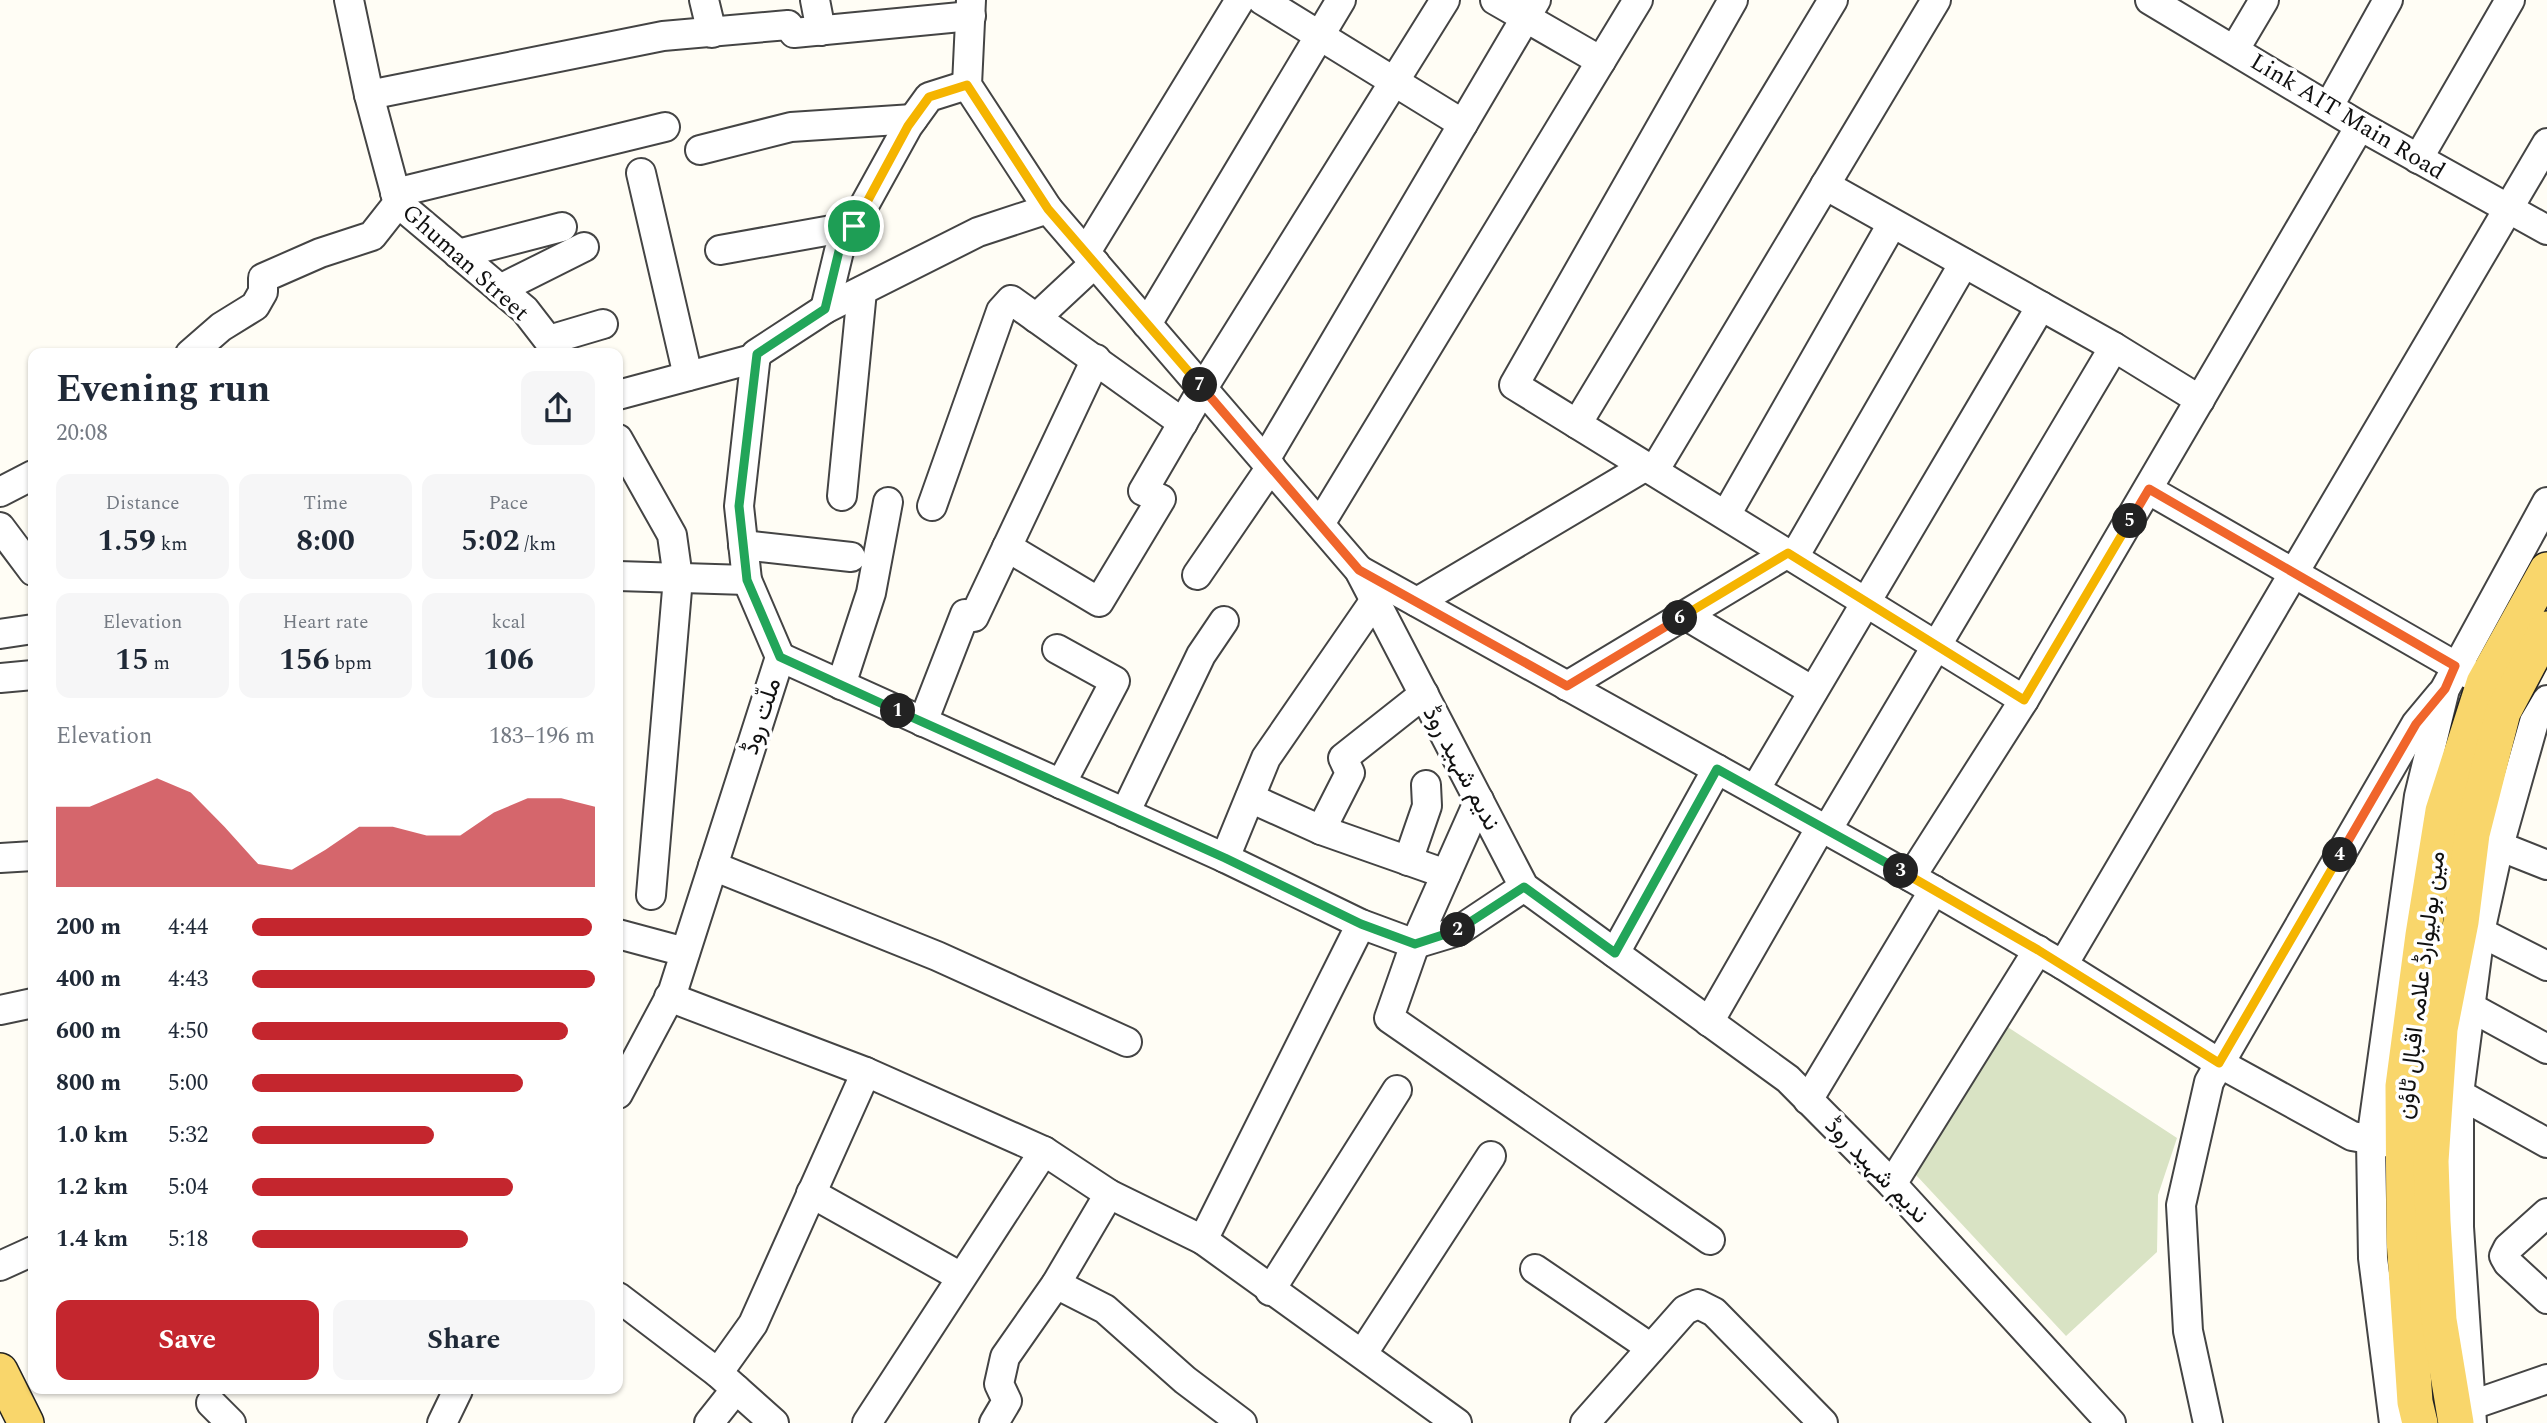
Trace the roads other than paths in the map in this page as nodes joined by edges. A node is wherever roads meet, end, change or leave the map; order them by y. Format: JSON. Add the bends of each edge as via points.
{"nodes":[{"id":1,"x":349,"y":0,"type":"edge"},
{"id":2,"x":704,"y":0,"type":"edge"},
{"id":3,"x":815,"y":0,"type":"edge"},
{"id":4,"x":1240,"y":0,"type":"edge"},
{"id":5,"x":1262,"y":0,"type":"edge"},
{"id":6,"x":1341,"y":0,"type":"edge"},
{"id":7,"x":1445,"y":0,"type":"edge"},
{"id":8,"x":1495,"y":0,"type":"edge"},
{"id":9,"x":1638,"y":0,"type":"edge"},
{"id":10,"x":1733,"y":0,"type":"edge"},
{"id":11,"x":1833,"y":0,"type":"edge"},
{"id":12,"x":1936,"y":0,"type":"edge"},
{"id":13,"x":2150,"y":0,"type":"edge"},
{"id":14,"x":2263,"y":0,"type":"edge"},
{"id":15,"x":2388,"y":0,"type":"edge"},
{"id":16,"x":2510,"y":0,"type":"edge"},
{"id":17,"x":971,"y":8,"type":"edge"},
{"id":18,"x":1531,"y":9,"type":"edge"},
{"id":19,"x":821,"y":31,"type":"junction"},
{"id":20,"x":712,"y":33,"type":"junction"},
{"id":21,"x":1319,"y":35,"type":"junction"},
{"id":22,"x":2235,"y":49,"type":"junction"},
{"id":23,"x":1601,"y":61,"type":"junction"},
{"id":24,"x":1394,"y":82,"type":"junction"},
{"id":25,"x":967,"y":85,"type":"junction"},
{"id":26,"x":369,"y":95,"type":"junction"},
{"id":27,"x":2329,"y":106,"type":"junction"},
{"id":28,"x":914,"y":119,"type":"junction"},
{"id":29,"x":1463,"y":124,"type":"junction"},
{"id":30,"x":2360,"y":126,"type":"junction"},
{"id":31,"x":665,"y":127,"type":"dead end"},
{"id":32,"x":2547,"y":143,"type":"edge"},
{"id":33,"x":700,"y":150,"type":"dead end"},
{"id":34,"x":2418,"y":159,"type":"junction"},
{"id":35,"x":641,"y":173,"type":"dead end"},
{"id":36,"x":1825,"y":185,"type":"junction"},
{"id":37,"x":397,"y":198,"type":"junction"},
{"id":38,"x":1048,"y":209,"type":"junction"},
{"id":39,"x":2509,"y":209,"type":"junction"},
{"id":40,"x":1892,"y":224,"type":"junction"},
{"id":41,"x":854,"y":226,"type":"junction"},
{"id":42,"x":562,"y":228,"type":"dead end"},
{"id":43,"x":2547,"y":230,"type":"edge"},
{"id":44,"x":584,"y":247,"type":"dead end"},
{"id":45,"x":720,"y":250,"type":"dead end"},
{"id":46,"x":458,"y":254,"type":"junction"},
{"id":47,"x":1090,"y":258,"type":"junction"},
{"id":48,"x":1964,"y":263,"type":"junction"},
{"id":49,"x":500,"y":289,"type":"junction"},
{"id":50,"x":862,"y":291,"type":"junction"},
{"id":51,"x":2041,"y":306,"type":"junction"},
{"id":52,"x":825,"y":309,"type":"junction"},
{"id":53,"x":1036,"y":318,"type":"junction"},
{"id":54,"x":603,"y":324,"type":"dead end"},
{"id":55,"x":1147,"y":324,"type":"junction"},
{"id":56,"x":554,"y":347,"type":"edge"},
{"id":57,"x":2115,"y":347,"type":"junction"},
{"id":58,"x":197,"y":348,"type":"edge"},
{"id":59,"x":756,"y":358,"type":"junction"},
{"id":60,"x":1096,"y":359,"type":"junction"},
{"id":61,"x":688,"y":376,"type":"junction"},
{"id":62,"x":1203,"y":388,"type":"junction"},
{"id":63,"x":623,"y":394,"type":"edge"},
{"id":64,"x":2200,"y":400,"type":"junction"},
{"id":65,"x":1182,"y":423,"type":"junction"},
{"id":66,"x":1577,"y":424,"type":"junction"},
{"id":67,"x":623,"y":448,"type":"edge"},
{"id":68,"x":1268,"y":464,"type":"junction"},
{"id":69,"x":1650,"y":468,"type":"junction"},
{"id":70,"x":28,"y":478,"type":"edge"},
{"id":71,"x":2149,"y":489,"type":"junction"},
{"id":72,"x":0,"y":492,"type":"edge"},
{"id":73,"x":842,"y":496,"type":"dead end"},
{"id":74,"x":888,"y":502,"type":"dead end"},
{"id":75,"x":2547,"y":502,"type":"edge"},
{"id":76,"x":932,"y":506,"type":"dead end"},
{"id":77,"x":1726,"y":515,"type":"junction"},
{"id":78,"x":1320,"y":524,"type":"junction"},
{"id":79,"x":16,"y":534,"type":"edge"},
{"id":80,"x":743,"y":545,"type":"junction"},
{"id":81,"x":1007,"y":547,"type":"junction"},
{"id":82,"x":1791,"y":555,"type":"junction"},
{"id":83,"x":851,"y":557,"type":"dead end"},
{"id":84,"x":28,"y":560,"type":"edge"},
{"id":85,"x":1359,"y":570,"type":"junction"},
{"id":86,"x":2547,"y":570,"type":"edge"},
{"id":87,"x":2296,"y":574,"type":"junction"},
{"id":88,"x":1197,"y":575,"type":"dead end"},
{"id":89,"x":623,"y":576,"type":"edge"},
{"id":90,"x":678,"y":578,"type":"junction"},
{"id":91,"x":747,"y":580,"type":"junction"},
{"id":92,"x":1375,"y":600,"type":"junction"},
{"id":93,"x":1866,"y":601,"type":"junction"},
{"id":94,"x":1417,"y":602,"type":"junction"},
{"id":95,"x":1685,"y":615,"type":"junction"},
{"id":96,"x":1224,"y":621,"type":"dead end"},
{"id":97,"x":2547,"y":629,"type":"edge"},
{"id":98,"x":28,"y":630,"type":"edge"},
{"id":99,"x":0,"y":634,"type":"edge"},
{"id":100,"x":1936,"y":644,"type":"junction"},
{"id":101,"x":1057,"y":649,"type":"dead end"},
{"id":102,"x":780,"y":657,"type":"junction"},
{"id":103,"x":28,"y":675,"type":"edge"},
{"id":104,"x":2450,"y":677,"type":"junction"},
{"id":105,"x":0,"y":678,"type":"edge"},
{"id":106,"x":2484,"y":683,"type":"junction"},
{"id":107,"x":841,"y":685,"type":"junction"},
{"id":108,"x":1567,"y":686,"type":"junction"},
{"id":109,"x":1814,"y":691,"type":"junction"},
{"id":110,"x":1424,"y":694,"type":"junction"},
{"id":111,"x":2024,"y":700,"type":"junction"},
{"id":112,"x":923,"y":722,"type":"junction"},
{"id":113,"x":2543,"y":722,"type":"edge"},
{"id":114,"x":1717,"y":769,"type":"junction"},
{"id":115,"x":1061,"y":785,"type":"junction"},
{"id":116,"x":1426,"y":785,"type":"dead end"},
{"id":117,"x":1755,"y":790,"type":"junction"},
{"id":118,"x":1250,"y":798,"type":"junction"},
{"id":119,"x":1479,"y":800,"type":"junction"},
{"id":120,"x":1125,"y":813,"type":"junction"},
{"id":121,"x":1824,"y":828,"type":"junction"},
{"id":122,"x":1321,"y":830,"type":"junction"},
{"id":123,"x":2499,"y":846,"type":"junction"},
{"id":124,"x":28,"y":856,"type":"edge"},
{"id":125,"x":0,"y":858,"type":"edge"},
{"id":126,"x":1225,"y":858,"type":"junction"},
{"id":127,"x":1408,"y":861,"type":"junction"},
{"id":128,"x":2547,"y":865,"type":"edge"},
{"id":129,"x":713,"y":866,"type":"junction"},
{"id":130,"x":1446,"y":874,"type":"junction"},
{"id":131,"x":1922,"y":883,"type":"junction"},
{"id":132,"x":1524,"y":887,"type":"junction"},
{"id":133,"x":651,"y":895,"type":"dead end"},
{"id":134,"x":1361,"y":924,"type":"junction"},
{"id":135,"x":2480,"y":932,"type":"junction"},
{"id":136,"x":623,"y":935,"type":"edge"},
{"id":137,"x":1415,"y":944,"type":"junction"},
{"id":138,"x":2038,"y":950,"type":"junction"},
{"id":139,"x":685,"y":952,"type":"junction"},
{"id":140,"x":1615,"y":953,"type":"junction"},
{"id":141,"x":2063,"y":965,"type":"junction"},
{"id":142,"x":2547,"y":965,"type":"edge"},
{"id":143,"x":669,"y":997,"type":"junction"},
{"id":144,"x":28,"y":1004,"type":"edge"},
{"id":145,"x":2472,"y":1008,"type":"junction"},
{"id":146,"x":0,"y":1010,"type":"edge"},
{"id":147,"x":1709,"y":1022,"type":"junction"},
{"id":148,"x":1127,"y":1042,"type":"dead end"},
{"id":149,"x":630,"y":1044,"type":"edge"},
{"id":150,"x":2547,"y":1049,"type":"edge"},
{"id":151,"x":2219,"y":1063,"type":"junction"},
{"id":152,"x":866,"y":1072,"type":"junction"},
{"id":153,"x":623,"y":1073,"type":"edge"},
{"id":154,"x":1397,"y":1090,"type":"dead end"},
{"id":155,"x":2459,"y":1094,"type":"junction"},
{"id":156,"x":1808,"y":1100,"type":"junction"},
{"id":157,"x":2402,"y":1143,"type":"junction"},
{"id":158,"x":2547,"y":1143,"type":"edge"},
{"id":159,"x":1044,"y":1151,"type":"junction"},
{"id":160,"x":1491,"y":1156,"type":"dead end"},
{"id":161,"x":1892,"y":1184,"type":"junction"},
{"id":162,"x":811,"y":1193,"type":"junction"},
{"id":163,"x":1109,"y":1194,"type":"junction"},
{"id":164,"x":2547,"y":1213,"type":"edge"},
{"id":165,"x":1203,"y":1240,"type":"junction"},
{"id":166,"x":1710,"y":1240,"type":"dead end"},
{"id":167,"x":28,"y":1253,"type":"edge"},
{"id":168,"x":0,"y":1266,"type":"edge"},
{"id":169,"x":1535,"y":1269,"type":"dead end"},
{"id":170,"x":961,"y":1277,"type":"junction"},
{"id":171,"x":1056,"y":1284,"type":"junction"},
{"id":172,"x":1270,"y":1291,"type":"junction"},
{"id":173,"x":2547,"y":1299,"type":"edge"},
{"id":174,"x":623,"y":1301,"type":"edge"},
{"id":175,"x":1651,"y":1348,"type":"junction"},
{"id":176,"x":1363,"y":1353,"type":"junction"},
{"id":177,"x":0,"y":1371,"type":"edge"},
{"id":178,"x":2547,"y":1379,"type":"edge"},
{"id":179,"x":727,"y":1381,"type":"junction"},
{"id":180,"x":456,"y":1394,"type":"edge"},
{"id":181,"x":211,"y":1403,"type":"dead end"},
{"id":182,"x":2466,"y":1417,"type":"edge"},
{"id":183,"x":26,"y":1423,"type":"edge"},
{"id":184,"x":231,"y":1423,"type":"edge"},
{"id":185,"x":442,"y":1423,"type":"edge"},
{"id":186,"x":709,"y":1423,"type":"edge"},
{"id":187,"x":774,"y":1423,"type":"edge"},
{"id":188,"x":867,"y":1423,"type":"edge"},
{"id":189,"x":994,"y":1423,"type":"edge"},
{"id":190,"x":1242,"y":1423,"type":"edge"},
{"id":191,"x":1457,"y":1423,"type":"edge"},
{"id":192,"x":1586,"y":1423,"type":"edge"},
{"id":193,"x":1823,"y":1423,"type":"edge"},
{"id":194,"x":2111,"y":1423,"type":"edge"},
{"id":195,"x":2208,"y":1423,"type":"edge"},
{"id":196,"x":2394,"y":1423,"type":"edge"},
{"id":197,"x":2420,"y":1423,"type":"edge"}],
"edges":[{"from":1,"to":26,"type":"street","name":"Ghuman Street"},
{"from":2,"to":20,"type":"street"},
{"from":3,"to":19,"type":"street"},
{"from":4,"to":47,"type":"street"},
{"from":5,"to":21,"type":"street"},
{"from":6,"to":21,"type":"street"},
{"from":7,"to":24,"type":"street"},
{"from":8,"to":18,"type":"street"},
{"from":9,"to":23,"type":"street"},
{"from":10,"to":66,"type":"street","via":[[1514,385]]},
{"from":11,"to":66,"type":"street"},
{"from":12,"to":36,"type":"street"},
{"from":13,"to":22,"type":"street","name":"Link AIT Main Road"},
{"from":14,"to":22,"type":"street"},
{"from":15,"to":27,"type":"street"},
{"from":16,"to":34,"type":"street"},
{"from":17,"to":19,"type":"street"},
{"from":17,"to":25,"type":"street"},
{"from":18,"to":23,"type":"street"},
{"from":18,"to":29,"type":"street"},
{"from":19,"to":20,"type":"street","via":[[794,33],[788,25]]},
{"from":20,"to":26,"type":"street","via":[[663,36]]},
{"from":21,"to":24,"type":"street"},
{"from":21,"to":55,"type":"street"},
{"from":22,"to":27,"type":"street","name":"Link AIT Main Road"},
{"from":23,"to":78,"type":"street"},
{"from":24,"to":29,"type":"street"},
{"from":24,"to":62,"type":"street"},
{"from":25,"to":28,"type":"street","via":[[929,97]]},
{"from":25,"to":38,"type":"street","name":"ندیم شہید روڈ"},
{"from":26,"to":37,"type":"street","name":"Ghuman Street"},
{"from":27,"to":30,"type":"street","name":"Link AIT Main Road"},
{"from":28,"to":33,"type":"street","via":[[791,127]]},
{"from":28,"to":41,"type":"street"},
{"from":29,"to":68,"type":"street"},
{"from":30,"to":34,"type":"street","name":"Link AIT Main Road"},
{"from":30,"to":64,"type":"street"},
{"from":31,"to":37,"type":"street"},
{"from":32,"to":39,"type":"street"},
{"from":34,"to":39,"type":"street","name":"Link AIT Main Road"},
{"from":35,"to":61,"type":"street"},
{"from":36,"to":40,"type":"street"},
{"from":36,"to":69,"type":"street"},
{"from":37,"to":46,"type":"street","name":"Ghuman Street"},
{"from":37,"to":58,"type":"street","via":[[372,236],[263,278],[263,292],[255,306]]},
{"from":38,"to":47,"type":"street","name":"ندیم شہید روڈ"},
{"from":38,"to":50,"type":"street","via":[[978,232]]},
{"from":39,"to":43,"type":"street","name":"Link AIT Main Road"},
{"from":39,"to":87,"type":"street"},
{"from":40,"to":48,"type":"street"},
{"from":40,"to":77,"type":"street"},
{"from":41,"to":45,"type":"street"},
{"from":41,"to":52,"type":"street","via":[[839,251]]},
{"from":42,"to":46,"type":"street"},
{"from":44,"to":49,"type":"street"},
{"from":46,"to":49,"type":"street","name":"Ghuman Street"},
{"from":47,"to":53,"type":"street"},
{"from":47,"to":55,"type":"street","name":"ندیم شہید روڈ"},
{"from":48,"to":51,"type":"street"},
{"from":48,"to":82,"type":"street"},
{"from":49,"to":56,"type":"street","name":"Ghuman Street","via":[[525,310]]},
{"from":50,"to":52,"type":"street"},
{"from":50,"to":73,"type":"street"},
{"from":51,"to":57,"type":"street"},
{"from":51,"to":93,"type":"street"},
{"from":52,"to":59,"type":"street"},
{"from":53,"to":60,"type":"street"},
{"from":53,"to":76,"type":"street","via":[[1011,300],[1001,311]]},
{"from":54,"to":56,"type":"street"},
{"from":55,"to":62,"type":"street","name":"ندیم شہید روڈ"},
{"from":57,"to":64,"type":"street"},
{"from":57,"to":100,"type":"street"},
{"from":59,"to":61,"type":"street"},
{"from":59,"to":80,"type":"street","name":"ملّت روڈ","via":[[739,506]]},
{"from":60,"to":65,"type":"street"},
{"from":60,"to":81,"type":"street"},
{"from":61,"to":63,"type":"street"},
{"from":62,"to":65,"type":"street"},
{"from":62,"to":68,"type":"street","name":"ندیم شہید روڈ"},
{"from":64,"to":71,"type":"street"},
{"from":65,"to":81,"type":"street","via":[[1143,491],[1161,499],[1099,601]]},
{"from":66,"to":69,"type":"street"},
{"from":67,"to":90,"type":"street","via":[[672,535]]},
{"from":68,"to":78,"type":"street","name":"ندیم شہید روڈ"},
{"from":68,"to":88,"type":"street"},
{"from":69,"to":77,"type":"street"},
{"from":69,"to":94,"type":"street"},
{"from":70,"to":72,"type":"street"},
{"from":71,"to":87,"type":"street"},
{"from":71,"to":111,"type":"street"},
{"from":74,"to":107,"type":"street","via":[[871,593]]},
{"from":75,"to":104,"type":"street"},
{"from":77,"to":82,"type":"street"},
{"from":78,"to":85,"type":"street","name":"ندیم شہید روڈ"},
{"from":79,"to":84,"type":"street"},
{"from":80,"to":83,"type":"street"},
{"from":80,"to":91,"type":"street","name":"ملّت روڈ"},
{"from":81,"to":112,"type":"street","via":[[974,617],[965,614]]},
{"from":82,"to":93,"type":"street"},
{"from":82,"to":95,"type":"street"},
{"from":85,"to":92,"type":"street","name":"ندیم شہید روڈ"},
{"from":85,"to":94,"type":"street"},
{"from":86,"to":106,"type":"main road","name":"مین بولیوارڈ علامہ اقبال ٹاؤن"},
{"from":87,"to":104,"type":"street"},
{"from":87,"to":141,"type":"street"},
{"from":89,"to":90,"type":"street"},
{"from":90,"to":91,"type":"street"},
{"from":90,"to":133,"type":"street"},
{"from":91,"to":102,"type":"street","name":"ملّت روڈ"},
{"from":92,"to":110,"type":"street","name":"ندیم شہید روڈ"},
{"from":92,"to":118,"type":"street","via":[[1266,758]]},
{"from":93,"to":100,"type":"street"},
{"from":93,"to":109,"type":"street"},
{"from":94,"to":108,"type":"street"},
{"from":95,"to":108,"type":"street"},
{"from":95,"to":109,"type":"street"},
{"from":96,"to":120,"type":"street","via":[[1201,655]]},
{"from":97,"to":157,"type":"main road","name":"مین بولیوارڈ علامہ اقبال ٹاؤن","via":[[2503,712],[2472,834],[2440,1029]]},
{"from":98,"to":99,"type":"street"},
{"from":100,"to":111,"type":"street"},
{"from":100,"to":121,"type":"street"},
{"from":101,"to":115,"type":"street","via":[[1115,681]]},
{"from":102,"to":107,"type":"street"},
{"from":102,"to":129,"type":"street","name":"ملّت روڈ"},
{"from":103,"to":105,"type":"street"},
{"from":104,"to":106,"type":"street"},
{"from":104,"to":151,"type":"street","via":[[2416,724]]},
{"from":104,"to":157,"type":"street","via":[[2419,796]]},
{"from":106,"to":157,"type":"main road","name":"مین بولیوارڈ علامہ اقبال ٹاؤن","via":[[2443,811],[2403,1086]]},
{"from":107,"to":112,"type":"street"},
{"from":108,"to":114,"type":"street"},
{"from":109,"to":117,"type":"street"},
{"from":110,"to":119,"type":"street","name":"ندیم شہید روڈ"},
{"from":110,"to":122,"type":"street","via":[[1343,758],[1350,773]]},
{"from":111,"to":131,"type":"street"},
{"from":112,"to":115,"type":"street"},
{"from":113,"to":123,"type":"street"},
{"from":114,"to":117,"type":"street"},
{"from":114,"to":140,"type":"street"},
{"from":115,"to":120,"type":"street"},
{"from":116,"to":127,"type":"street","via":[[1427,806]]},
{"from":117,"to":121,"type":"street"},
{"from":118,"to":122,"type":"street"},
{"from":118,"to":126,"type":"street"},
{"from":119,"to":130,"type":"street"},
{"from":119,"to":132,"type":"street","name":"ندیم شہید روڈ"},
{"from":120,"to":126,"type":"street"},
{"from":121,"to":131,"type":"street"},
{"from":121,"to":147,"type":"street"},
{"from":122,"to":127,"type":"street"},
{"from":123,"to":128,"type":"street"},
{"from":123,"to":135,"type":"street"},
{"from":124,"to":125,"type":"street"},
{"from":126,"to":134,"type":"street"},
{"from":127,"to":130,"type":"street"},
{"from":129,"to":139,"type":"street","name":"ملّت روڈ"},
{"from":129,"to":148,"type":"street","via":[[937,956]]},
{"from":130,"to":137,"type":"street"},
{"from":131,"to":138,"type":"street"},
{"from":131,"to":156,"type":"street"},
{"from":132,"to":137,"type":"street","via":[[1458,931]]},
{"from":132,"to":140,"type":"street","name":"ندیم شہید روڈ"},
{"from":134,"to":137,"type":"street"},
{"from":134,"to":165,"type":"street"},
{"from":135,"to":142,"type":"street"},
{"from":135,"to":145,"type":"street"},
{"from":136,"to":139,"type":"street"},
{"from":137,"to":166,"type":"street","via":[[1389,1018]]},
{"from":138,"to":141,"type":"street"},
{"from":138,"to":161,"type":"street"},
{"from":139,"to":143,"type":"street","name":"ملّت روڈ"},
{"from":140,"to":147,"type":"street","name":"ندیم شہید روڈ"},
{"from":141,"to":151,"type":"street"},
{"from":143,"to":149,"type":"street","name":"ملّت روڈ"},
{"from":143,"to":152,"type":"street"},
{"from":144,"to":146,"type":"street"},
{"from":145,"to":150,"type":"street"},
{"from":145,"to":155,"type":"street"},
{"from":147,"to":156,"type":"street","name":"ندیم شہید روڈ","via":[[1788,1079]]},
{"from":149,"to":153,"type":"street","name":"ملّت روڈ"},
{"from":151,"to":157,"type":"street","via":[[2352,1136]]},
{"from":151,"to":195,"type":"street","via":[[2209,1082],[2181,1205],[2188,1331]]},
{"from":152,"to":159,"type":"street"},
{"from":152,"to":162,"type":"street"},
{"from":154,"to":172,"type":"street"},
{"from":155,"to":158,"type":"street"},
{"from":155,"to":182,"type":"street"},
{"from":156,"to":161,"type":"street","name":"ندیم شہید روڈ"},
{"from":157,"to":182,"type":"main road","name":"مین بولیوارڈ علامہ اقبال ٹاؤن","via":[[2433,1221],[2440,1320]]},
{"from":157,"to":196,"type":"street","via":[[2373,1258]]},
{"from":157,"to":197,"type":"main road","name":"مین بولیوارڈ علامہ اقبال ٹاؤن","via":[[2404,1239]]},
{"from":159,"to":163,"type":"street"},
{"from":159,"to":170,"type":"street"},
{"from":160,"to":176,"type":"street"},
{"from":161,"to":194,"type":"street","name":"ندیم شہید روڈ"},
{"from":162,"to":170,"type":"street"},
{"from":162,"to":179,"type":"street"},
{"from":163,"to":165,"type":"street"},
{"from":163,"to":171,"type":"street"},
{"from":164,"to":173,"type":"street","via":[[2504,1256]]},
{"from":165,"to":172,"type":"street"},
{"from":167,"to":168,"type":"street"},
{"from":169,"to":175,"type":"street"},
{"from":170,"to":188,"type":"street"},
{"from":171,"to":189,"type":"street","via":[[1005,1356],[999,1384],[1007,1401]]},
{"from":171,"to":190,"type":"street","via":[[1105,1308],[1185,1380]]},
{"from":172,"to":176,"type":"street"},
{"from":174,"to":179,"type":"street"},
{"from":175,"to":192,"type":"street"},
{"from":175,"to":193,"type":"street","via":[[1685,1310],[1698,1304],[1714,1312]]},
{"from":176,"to":191,"type":"street"},
{"from":177,"to":183,"type":"main road"},
{"from":178,"to":182,"type":"street"},
{"from":179,"to":186,"type":"street"},
{"from":179,"to":187,"type":"street"},
{"from":180,"to":185,"type":"street"},
{"from":181,"to":184,"type":"street"}]}
